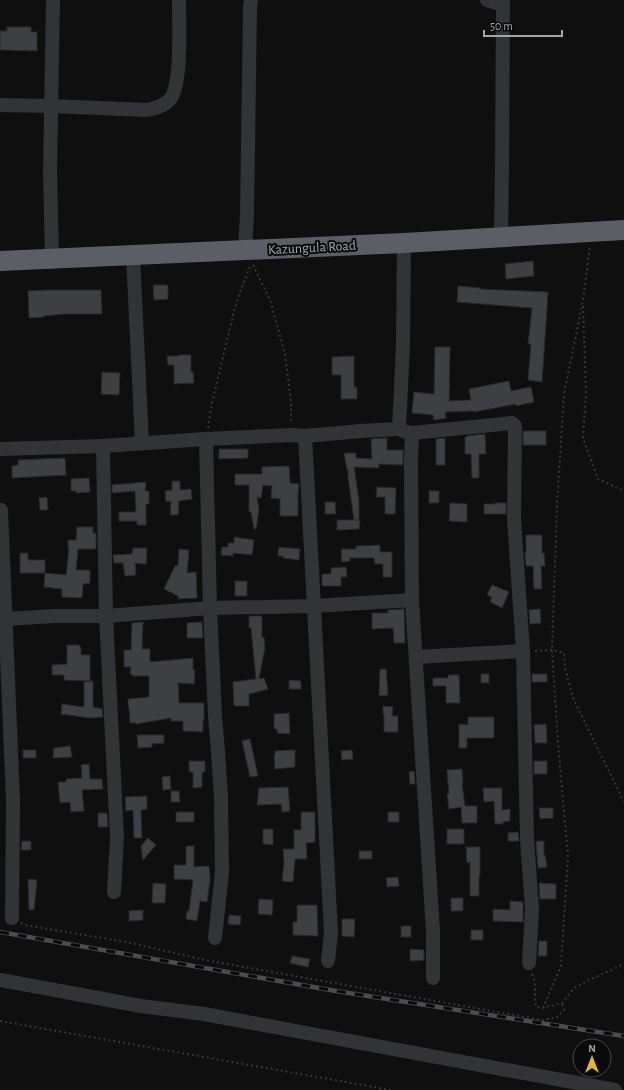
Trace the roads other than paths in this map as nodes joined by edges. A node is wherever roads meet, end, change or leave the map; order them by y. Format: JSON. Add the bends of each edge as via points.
{"nodes":[{"id":1,"x":53,"y":0,"type":"edge"},
{"id":2,"x":179,"y":0,"type":"edge"},
{"id":3,"x":251,"y":0,"type":"edge"},
{"id":4,"x":487,"y":0,"type":"edge"},
{"id":5,"x":503,"y":2,"type":"edge"},
{"id":6,"x":0,"y":105,"type":"edge"},
{"id":7,"x":51,"y":106,"type":"junction"},
{"id":8,"x":624,"y":230,"type":"edge"},
{"id":9,"x":501,"y":236,"type":"junction"},
{"id":10,"x":404,"y":243,"type":"junction"},
{"id":11,"x":245,"y":250,"type":"junction"},
{"id":12,"x":133,"y":254,"type":"junction"},
{"id":13,"x":52,"y":258,"type":"junction"},
{"id":14,"x":0,"y":261,"type":"edge"},
{"id":15,"x":405,"y":431,"type":"junction"},
{"id":16,"x":298,"y":435,"type":"junction"},
{"id":17,"x":206,"y":439,"type":"junction"},
{"id":18,"x":142,"y":443,"type":"junction"},
{"id":19,"x":103,"y":446,"type":"junction"},
{"id":20,"x":0,"y":449,"type":"edge"},
{"id":21,"x":0,"y":506,"type":"edge"},
{"id":22,"x":412,"y":600,"type":"junction"},
{"id":23,"x":314,"y":606,"type":"junction"},
{"id":24,"x":210,"y":608,"type":"junction"},
{"id":25,"x":106,"y":616,"type":"junction"},
{"id":26,"x":5,"y":618,"type":"junction"},
{"id":27,"x":524,"y":651,"type":"junction"},
{"id":28,"x":416,"y":657,"type":"junction"},
{"id":29,"x":114,"y":892,"type":"dead end"},
{"id":30,"x":12,"y":918,"type":"road end"},
{"id":31,"x":215,"y":938,"type":"dead end"},
{"id":32,"x":328,"y":961,"type":"dead end"},
{"id":33,"x":529,"y":963,"type":"road end"},
{"id":34,"x":433,"y":978,"type":"dead end"},
{"id":35,"x":0,"y":980,"type":"edge"},
{"id":36,"x":615,"y":1090,"type":"edge"}],
"edges":[{"from":1,"to":7,"type":"street"},
{"from":2,"to":7,"type":"street","via":[[178,61],[175,88],[170,99],[159,107],[147,110]]},
{"from":3,"to":11,"type":"street"},
{"from":4,"to":5,"type":"street"},
{"from":5,"to":9,"type":"street"},
{"from":6,"to":7,"type":"street"},
{"from":7,"to":13,"type":"street"},
{"from":8,"to":9,"type":"highway","name":"Kazungula Road"},
{"from":9,"to":10,"type":"highway","name":"Kazungula Road"},
{"from":10,"to":11,"type":"highway","name":"Kazungula Road"},
{"from":10,"to":15,"type":"street"},
{"from":11,"to":12,"type":"highway","name":"Kazungula Road"},
{"from":12,"to":13,"type":"highway","name":"Kazungula Road"},
{"from":12,"to":18,"type":"street"},
{"from":13,"to":14,"type":"highway","name":"Kazungula Road"},
{"from":15,"to":16,"type":"street"},
{"from":15,"to":22,"type":"street","via":[[411,461]]},
{"from":15,"to":27,"type":"street","via":[[512,423],[515,426],[514,519]]},
{"from":16,"to":17,"type":"street"},
{"from":16,"to":23,"type":"street"},
{"from":17,"to":18,"type":"street"},
{"from":17,"to":24,"type":"street"},
{"from":18,"to":19,"type":"street"},
{"from":19,"to":20,"type":"street"},
{"from":19,"to":25,"type":"street"},
{"from":21,"to":26,"type":"street"},
{"from":22,"to":23,"type":"street"},
{"from":22,"to":28,"type":"street"},
{"from":23,"to":24,"type":"street"},
{"from":23,"to":32,"type":"street","via":[[331,934]]},
{"from":24,"to":25,"type":"street"},
{"from":24,"to":31,"type":"street","via":[[214,716],[221,797],[222,872]]},
{"from":25,"to":26,"type":"street"},
{"from":25,"to":29,"type":"street","via":[[117,837]]},
{"from":26,"to":30,"type":"street","via":[[13,800]]},
{"from":27,"to":28,"type":"street"},
{"from":27,"to":33,"type":"street","via":[[527,840],[532,908]]},
{"from":28,"to":34,"type":"street","via":[[433,930]]},
{"from":35,"to":36,"type":"street","via":[[141,1006],[204,1014]]}]}
